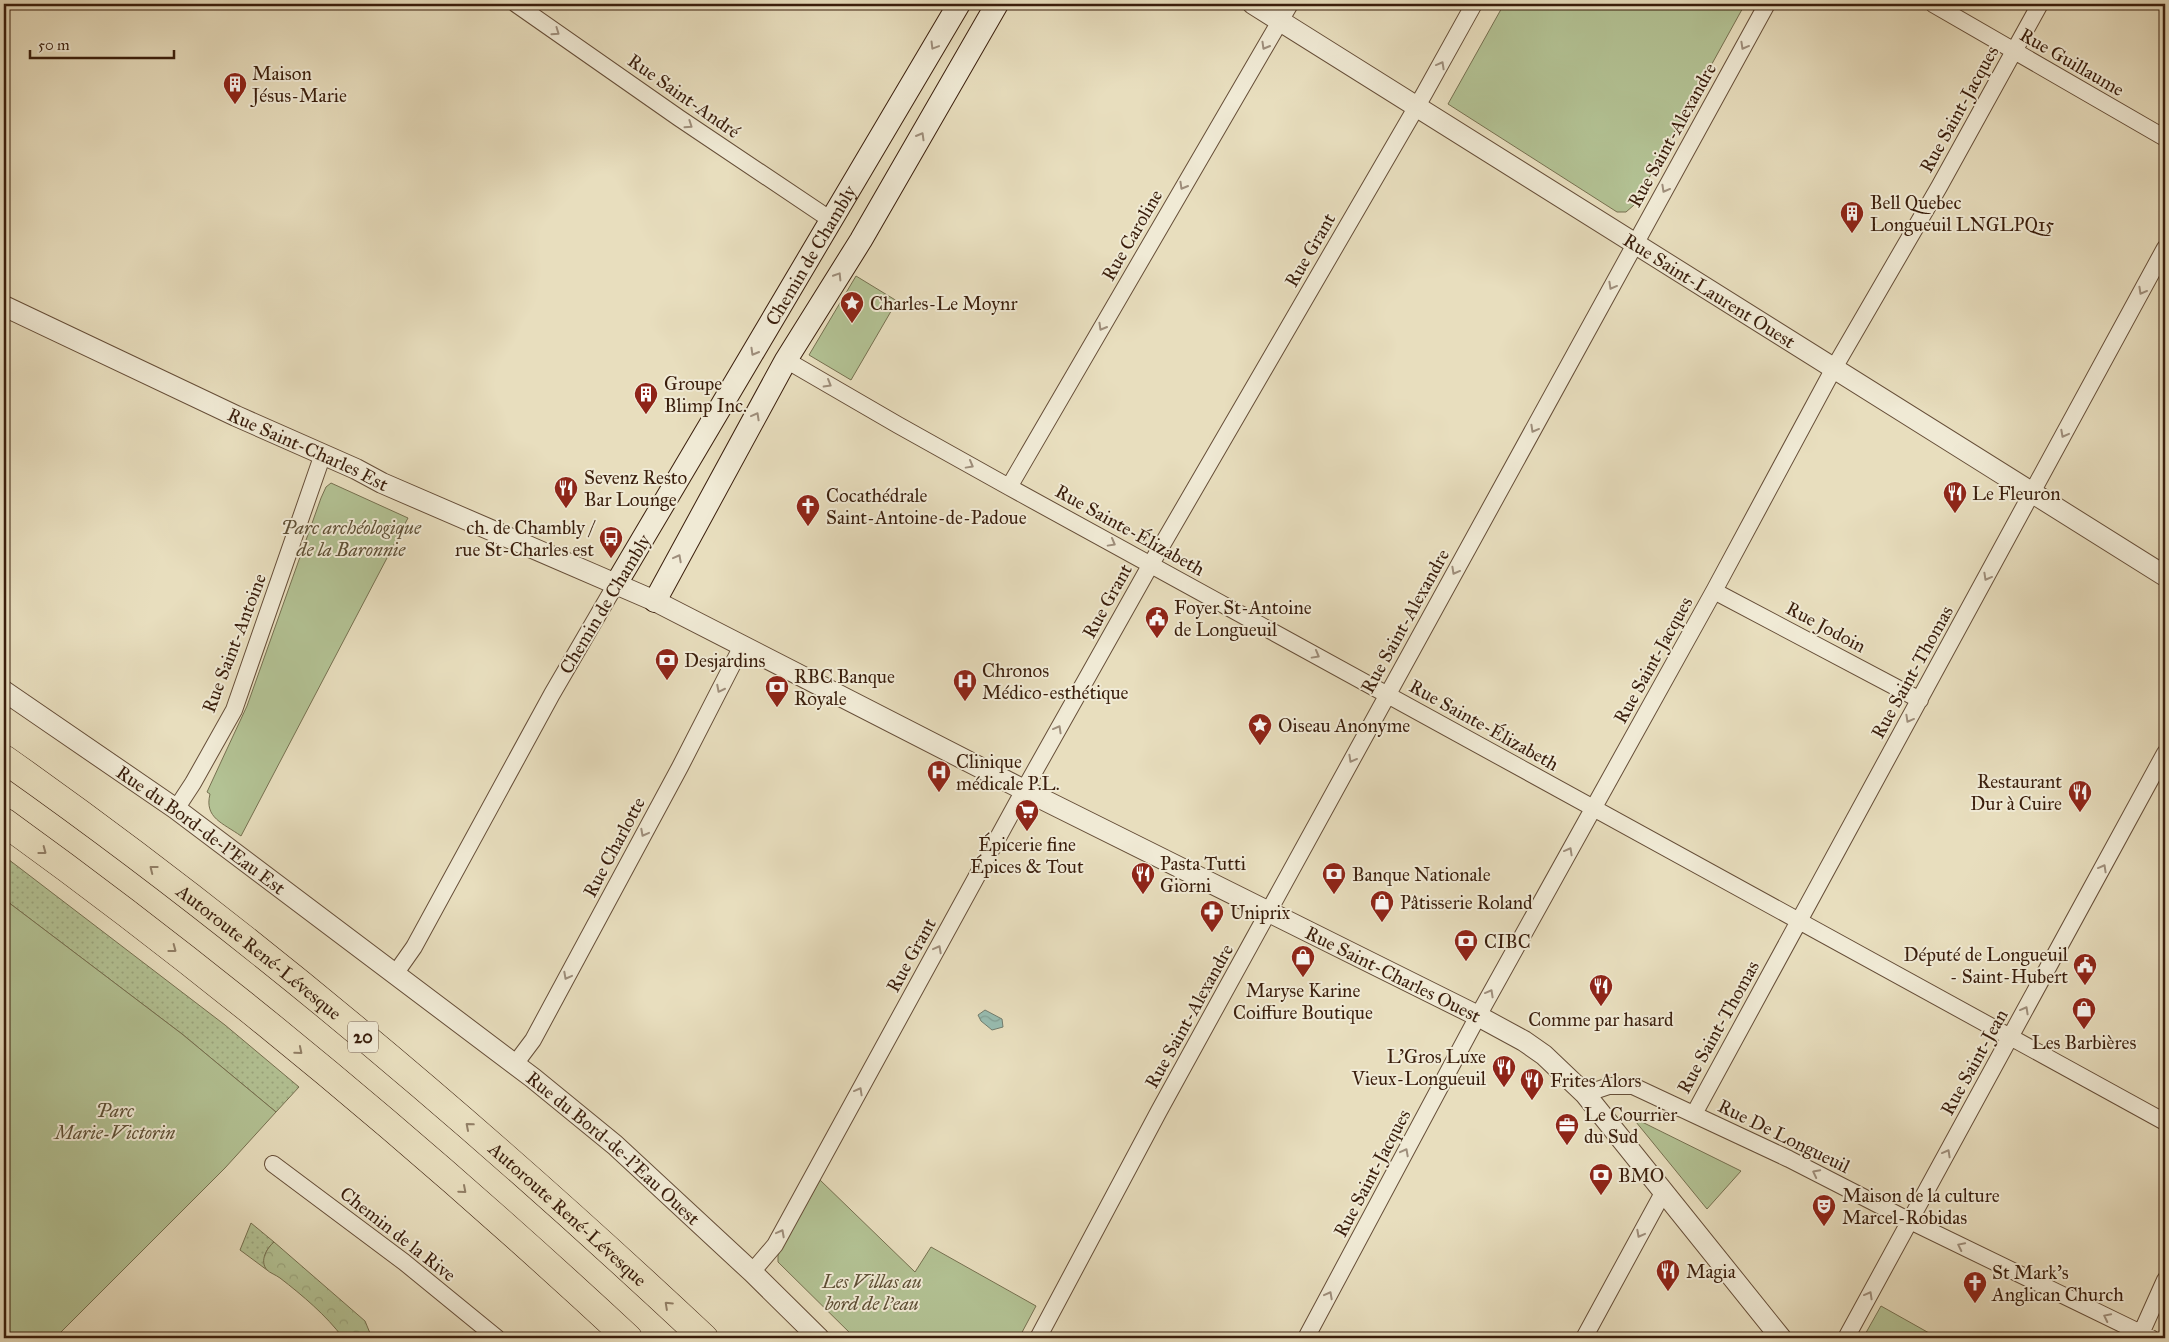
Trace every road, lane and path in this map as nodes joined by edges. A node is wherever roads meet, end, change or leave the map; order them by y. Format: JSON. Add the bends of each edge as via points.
{"nodes":[{"id":1,"x":516,"y":4,"type":"edge"},
{"id":2,"x":959,"y":4,"type":"edge"},
{"id":3,"x":997,"y":4,"type":"edge"},
{"id":4,"x":1253,"y":4,"type":"edge"},
{"id":5,"x":1474,"y":4,"type":"edge"},
{"id":6,"x":1767,"y":4,"type":"edge"},
{"id":7,"x":1934,"y":4,"type":"edge"},
{"id":8,"x":2040,"y":4,"type":"edge"},
{"id":9,"x":1285,"y":12,"type":"edge"},
{"id":10,"x":2014,"y":51,"type":"junction"},
{"id":11,"x":1416,"y":106,"type":"junction"},
{"id":12,"x":2165,"y":138,"type":"edge"},
{"id":13,"x":831,"y":220,"type":"junction"},
{"id":14,"x":1636,"y":244,"type":"junction"},
{"id":15,"x":2165,"y":248,"type":"edge"},
{"id":16,"x":4,"y":306,"type":"edge"},
{"id":17,"x":786,"y":360,"type":"junction"},
{"id":18,"x":1834,"y":368,"type":"junction"},
{"id":19,"x":323,"y":454,"type":"junction"},
{"id":20,"x":1009,"y":487,"type":"junction"},
{"id":21,"x":2033,"y":493,"type":"junction"},
{"id":22,"x":1151,"y":564,"type":"junction"},
{"id":23,"x":2165,"y":576,"type":"edge"},
{"id":24,"x":616,"y":584,"type":"junction"},
{"id":25,"x":1714,"y":590,"type":"junction"},
{"id":26,"x":655,"y":601,"type":"junction"},
{"id":27,"x":742,"y":646,"type":"junction"},
{"id":28,"x":4,"y":691,"type":"edge"},
{"id":29,"x":1387,"y":694,"type":"junction"},
{"id":30,"x":1920,"y":700,"type":"junction"},
{"id":31,"x":2165,"y":753,"type":"edge"},
{"id":32,"x":4,"y":759,"type":"edge"},
{"id":33,"x":1024,"y":790,"type":"junction"},
{"id":34,"x":1594,"y":808,"type":"junction"},
{"id":35,"x":176,"y":809,"type":"junction"},
{"id":36,"x":4,"y":822,"type":"edge"},
{"id":37,"x":1268,"y":912,"type":"junction"},
{"id":38,"x":1799,"y":921,"type":"junction"},
{"id":39,"x":395,"y":974,"type":"junction"},
{"id":40,"x":1478,"y":1016,"type":"junction"},
{"id":41,"x":2010,"y":1037,"type":"junction"},
{"id":42,"x":515,"y":1064,"type":"junction"},
{"id":43,"x":1585,"y":1094,"type":"junction"},
{"id":44,"x":1694,"y":1114,"type":"junction"},
{"id":45,"x":2165,"y":1122,"type":"edge"},
{"id":46,"x":273,"y":1164,"type":"dead end"},
{"id":47,"x":1664,"y":1191,"type":"junction"},
{"id":48,"x":1910,"y":1221,"type":"junction"},
{"id":49,"x":752,"y":1272,"type":"junction"},
{"id":50,"x":2165,"y":1280,"type":"edge"},
{"id":51,"x":2144,"y":1337,"type":"edge"},
{"id":52,"x":496,"y":1338,"type":"edge"},
{"id":53,"x":628,"y":1338,"type":"edge"},
{"id":54,"x":704,"y":1338,"type":"edge"},
{"id":55,"x":819,"y":1338,"type":"edge"},
{"id":56,"x":1038,"y":1338,"type":"edge"},
{"id":57,"x":1306,"y":1338,"type":"edge"},
{"id":58,"x":1584,"y":1338,"type":"edge"},
{"id":59,"x":1781,"y":1338,"type":"edge"},
{"id":60,"x":1846,"y":1338,"type":"edge"}],
"edges":[{"from":1,"to":13,"type":"street","name":"Rue Saint-André","one_way":true},
{"from":2,"to":13,"type":"main road","name":"Chemin de Chambly","one_way":true},
{"from":17,"to":3,"type":"main road","name":"Chemin de Chambly","one_way":true},
{"from":4,"to":9,"type":"street","name":"Rue Saint-Laurent Ouest"},
{"from":11,"to":5,"type":"street","name":"Rue Grant","one_way":true},
{"from":6,"to":14,"type":"street","name":"Rue Saint-Alexandre","one_way":true},
{"from":7,"to":10,"type":"street","name":"Rue Guillaume"},
{"from":8,"to":10,"type":"street","name":"Rue Saint-Jacques"},
{"from":9,"to":11,"type":"street","name":"Rue Saint-Laurent Ouest"},
{"from":9,"to":20,"type":"street","name":"Rue Caroline","one_way":true},
{"from":10,"to":12,"type":"street","name":"Rue Guillaume"},
{"from":10,"to":18,"type":"street","name":"Rue Saint-Jacques"},
{"from":11,"to":14,"type":"street","name":"Rue Saint-Laurent Ouest"},
{"from":11,"to":22,"type":"street","name":"Rue Grant"},
{"from":13,"to":24,"type":"main road","name":"Chemin de Chambly","one_way":true},
{"from":14,"to":18,"type":"street","name":"Rue Saint-Laurent Ouest"},
{"from":14,"to":29,"type":"street","name":"Rue Saint-Alexandre","one_way":true},
{"from":15,"to":21,"type":"street","name":"Rue Saint-Thomas","one_way":true},
{"from":16,"to":19,"type":"street","name":"Rue Saint-Charles Est"},
{"from":17,"to":20,"type":"street","name":"Rue Sainte-Élizabeth","one_way":true},
{"from":26,"to":17,"type":"main road","name":"Chemin de Chambly","one_way":true},
{"from":18,"to":21,"type":"street","name":"Rue Saint-Laurent Ouest"},
{"from":18,"to":25,"type":"street","name":"Rue Saint-Jacques"},
{"from":19,"to":24,"type":"street","name":"Rue Saint-Charles Est","via":[[396,490]]},
{"from":19,"to":35,"type":"street","name":"Rue Saint-Antoine","via":[[234,710]]},
{"from":20,"to":22,"type":"street","name":"Rue Sainte-Élizabeth","one_way":true},
{"from":21,"to":23,"type":"street","name":"Rue Saint-Laurent Ouest"},
{"from":21,"to":30,"type":"street","name":"Rue Saint-Thomas","one_way":true},
{"from":22,"to":29,"type":"street","name":"Rue Sainte-Élizabeth","one_way":true},
{"from":33,"to":22,"type":"street","name":"Rue Grant","one_way":true},
{"from":24,"to":26,"type":"street","name":"Rue Saint-Charles Ouest"},
{"from":24,"to":39,"type":"street","name":"Chemin de Chambly","via":[[414,947]]},
{"from":25,"to":30,"type":"street","name":"Rue Jodoin"},
{"from":25,"to":34,"type":"street","name":"Rue Saint-Jacques"},
{"from":26,"to":27,"type":"street","name":"Rue Saint-Charles Ouest"},
{"from":27,"to":33,"type":"street","name":"Rue Saint-Charles Ouest"},
{"from":27,"to":42,"type":"street","name":"Rue Charlotte","one_way":true,"via":[[532,1040]]},
{"from":28,"to":35,"type":"street","name":"Rue du Bord-de-l'Eau Est"},
{"from":29,"to":34,"type":"street","name":"Rue Sainte-Élizabeth"},
{"from":29,"to":37,"type":"street","name":"Rue Saint-Alexandre","one_way":true},
{"from":30,"to":38,"type":"street","name":"Rue Saint-Thomas","one_way":true},
{"from":41,"to":31,"type":"street","name":"Rue Saint-Jean","one_way":true},
{"from":54,"to":32,"type":"highway","name":"Autoroute René-Lévesque","number":"20","one_way":true,"via":[[526,1176],[390,1059],[154,869]]},
{"from":33,"to":37,"type":"street","name":"Rue Saint-Charles Ouest"},
{"from":49,"to":33,"type":"street","name":"Rue Grant","one_way":true,"via":[[775,1245]]},
{"from":34,"to":38,"type":"street","name":"Rue Sainte-Élizabeth"},
{"from":40,"to":34,"type":"street","name":"Rue Saint-Jacques","one_way":true},
{"from":35,"to":39,"type":"street","name":"Rue du Bord-de-l'Eau Est"},
{"from":36,"to":53,"type":"highway","one_way":true,"via":[[187,960],[337,1082],[513,1233]]},
{"from":37,"to":40,"type":"street","name":"Rue Saint-Charles Ouest"},
{"from":37,"to":56,"type":"street","name":"Rue Saint-Alexandre"},
{"from":38,"to":41,"type":"street","name":"Rue Sainte-Élizabeth"},
{"from":38,"to":44,"type":"street","name":"Rue Saint-Thomas"},
{"from":39,"to":42,"type":"street","name":"Rue du Bord-de-l'Eau Ouest"},
{"from":40,"to":43,"type":"street","name":"Rue Saint-Charles Ouest","via":[[1544,1055]]},
{"from":57,"to":40,"type":"street","name":"Rue Saint-Jacques","one_way":true},
{"from":41,"to":45,"type":"street","name":"Rue Sainte-Élizabeth"},
{"from":48,"to":41,"type":"street","name":"Rue Saint-Jean","one_way":true},
{"from":42,"to":49,"type":"street","name":"Rue du Bord-de-l'Eau Ouest","via":[[615,1145]]},
{"from":43,"to":44,"type":"street","name":"Rue De Longueuil","via":[[1610,1086],[1633,1086]]},
{"from":43,"to":47,"type":"street","name":"Rue Saint-Charles Ouest"},
{"from":48,"to":44,"type":"street","name":"Rue De Longueuil","one_way":true},
{"from":46,"to":52,"type":"street","name":"Chemin de la Rive","via":[[404,1262]]},
{"from":47,"to":58,"type":"street","one_way":true},
{"from":47,"to":59,"type":"street","name":"Rue Saint-Charles Ouest"},
{"from":51,"to":48,"type":"street","name":"Rue De Longueuil","one_way":true},
{"from":60,"to":48,"type":"street","name":"Rue Saint-Jean","one_way":true},
{"from":49,"to":55,"type":"street","name":"Rue du Bord-de-l'Eau Ouest"},
{"from":50,"to":51,"type":"street"}]}
